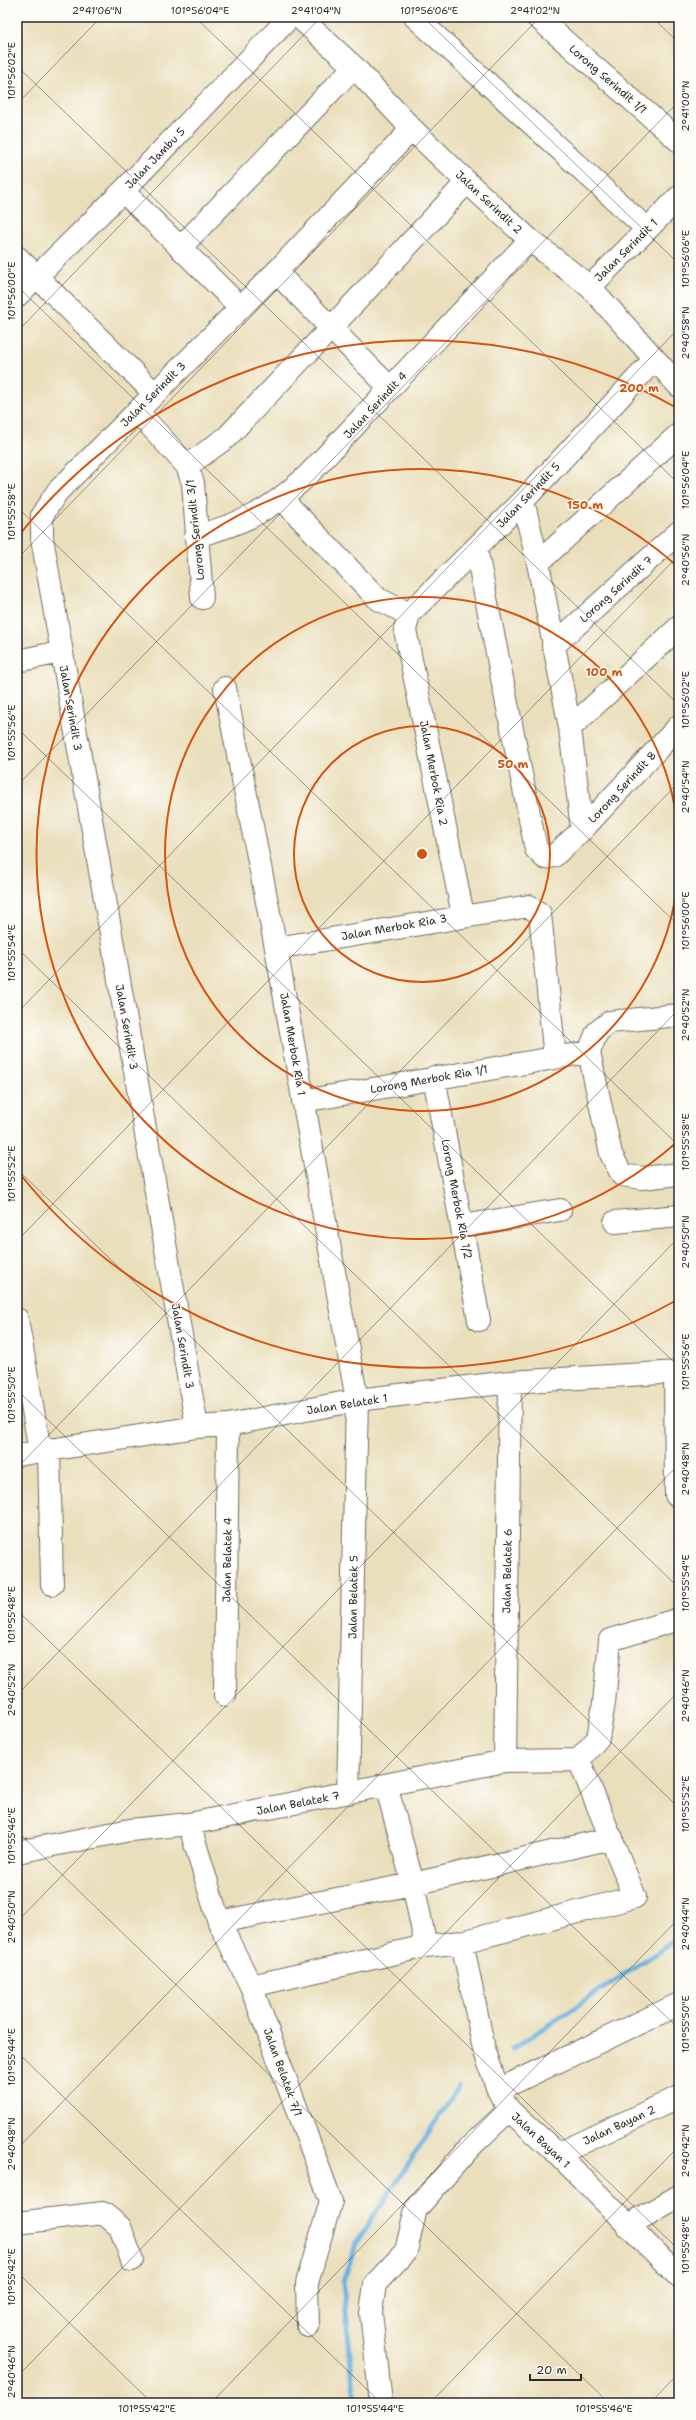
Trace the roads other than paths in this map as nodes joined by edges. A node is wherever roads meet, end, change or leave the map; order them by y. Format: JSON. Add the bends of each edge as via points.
{"nodes":[{"id":1,"x":290,"y":17,"type":"edge"},
{"id":2,"x":300,"y":17,"type":"edge"},
{"id":3,"x":415,"y":17,"type":"edge"},
{"id":4,"x":537,"y":17,"type":"edge"},
{"id":5,"x":354,"y":67,"type":"junction"},
{"id":6,"x":412,"y":129,"type":"junction"},
{"id":7,"x":679,"y":141,"type":"edge"},
{"id":8,"x":467,"y":182,"type":"junction"},
{"id":9,"x":124,"y":191,"type":"junction"},
{"id":10,"x":679,"y":197,"type":"edge"},
{"id":11,"x":647,"y":229,"type":"junction"},
{"id":12,"x":530,"y":240,"type":"junction"},
{"id":13,"x":180,"y":248,"type":"junction"},
{"id":14,"x":17,"y":257,"type":"edge"},
{"id":15,"x":276,"y":272,"type":"junction"},
{"id":16,"x":35,"y":276,"type":"junction"},
{"id":17,"x":590,"y":287,"type":"junction"},
{"id":18,"x":17,"y":296,"type":"edge"},
{"id":19,"x":240,"y":307,"type":"junction"},
{"id":20,"x":331,"y":328,"type":"junction"},
{"id":21,"x":654,"y":360,"type":"junction"},
{"id":22,"x":679,"y":386,"type":"edge"},
{"id":23,"x":390,"y":388,"type":"junction"},
{"id":24,"x":154,"y":393,"type":"junction"},
{"id":25,"x":137,"y":411,"type":"junction"},
{"id":26,"x":679,"y":434,"type":"edge"},
{"id":27,"x":187,"y":466,"type":"junction"},
{"id":28,"x":282,"y":499,"type":"junction"},
{"id":29,"x":523,"y":501,"type":"junction"},
{"id":30,"x":679,"y":532,"type":"edge"},
{"id":31,"x":196,"y":536,"type":"junction"},
{"id":32,"x":476,"y":548,"type":"junction"},
{"id":33,"x":538,"y":563,"type":"junction"},
{"id":34,"x":202,"y":598,"type":"dead end"},
{"id":35,"x":407,"y":622,"type":"junction"},
{"id":36,"x":679,"y":627,"type":"edge"},
{"id":37,"x":553,"y":646,"type":"junction"},
{"id":38,"x":61,"y":652,"type":"junction"},
{"id":39,"x":17,"y":661,"type":"edge"},
{"id":40,"x":225,"y":688,"type":"dead end"},
{"id":41,"x":679,"y":726,"type":"edge"},
{"id":42,"x":570,"y":728,"type":"junction"},
{"id":43,"x":582,"y":830,"type":"junction"},
{"id":44,"x":462,"y":916,"type":"junction"},
{"id":45,"x":276,"y":948,"type":"junction"},
{"id":46,"x":679,"y":1015,"type":"edge"},
{"id":47,"x":589,"y":1052,"type":"junction"},
{"id":48,"x":555,"y":1058,"type":"junction"},
{"id":49,"x":434,"y":1077,"type":"junction"},
{"id":50,"x":303,"y":1101,"type":"junction"},
{"id":51,"x":679,"y":1174,"type":"edge"},
{"id":52,"x":560,"y":1210,"type":"dead end"},
{"id":53,"x":679,"y":1216,"type":"edge"},
{"id":54,"x":615,"y":1222,"type":"dead end"},
{"id":55,"x":462,"y":1226,"type":"junction"},
{"id":56,"x":17,"y":1319,"type":"edge"},
{"id":57,"x":479,"y":1320,"type":"dead end"},
{"id":58,"x":677,"y":1373,"type":"edge"},
{"id":59,"x":510,"y":1382,"type":"junction"},
{"id":60,"x":357,"y":1400,"type":"junction"},
{"id":61,"x":228,"y":1425,"type":"junction"},
{"id":62,"x":197,"y":1427,"type":"junction"},
{"id":63,"x":44,"y":1450,"type":"junction"},
{"id":64,"x":17,"y":1455,"type":"edge"},
{"id":65,"x":676,"y":1495,"type":"dead end"},
{"id":66,"x":52,"y":1584,"type":"dead end"},
{"id":67,"x":679,"y":1619,"type":"edge"},
{"id":68,"x":225,"y":1695,"type":"dead end"},
{"id":69,"x":505,"y":1760,"type":"junction"},
{"id":70,"x":579,"y":1760,"type":"junction"},
{"id":71,"x":386,"y":1785,"type":"junction"},
{"id":72,"x":348,"y":1793,"type":"junction"},
{"id":73,"x":189,"y":1824,"type":"junction"},
{"id":74,"x":612,"y":1838,"type":"junction"},
{"id":75,"x":17,"y":1852,"type":"edge"},
{"id":76,"x":413,"y":1884,"type":"junction"},
{"id":77,"x":219,"y":1922,"type":"junction"},
{"id":78,"x":462,"y":1942,"type":"junction"},
{"id":79,"x":426,"y":1946,"type":"junction"},
{"id":80,"x":251,"y":1986,"type":"junction"},
{"id":81,"x":679,"y":2004,"type":"edge"},
{"id":82,"x":498,"y":2090,"type":"junction"},
{"id":83,"x":679,"y":2097,"type":"edge"},
{"id":84,"x":510,"y":2110,"type":"junction"},
{"id":85,"x":558,"y":2154,"type":"junction"},
{"id":86,"x":679,"y":2196,"type":"edge"},
{"id":87,"x":17,"y":2223,"type":"edge"},
{"id":88,"x":627,"y":2226,"type":"junction"},
{"id":89,"x":132,"y":2260,"type":"dead end"},
{"id":90,"x":679,"y":2277,"type":"edge"},
{"id":91,"x":308,"y":2326,"type":"dead end"},
{"id":92,"x":381,"y":2403,"type":"edge"}],
"edges":[{"from":1,"to":9,"type":"street","name":"Jalan Jambu 5"},
{"from":2,"to":5,"type":"street","name":"Jalan Serindit 2"},
{"from":3,"to":11,"type":"street"},
{"from":4,"to":7,"type":"street","name":"Lorong Serindit 1/1"},
{"from":5,"to":6,"type":"street","name":"Jalan Serindit 2"},
{"from":5,"to":13,"type":"street"},
{"from":6,"to":8,"type":"street","name":"Jalan Serindit 2"},
{"from":6,"to":15,"type":"street","name":"Jalan Serindit 3"},
{"from":8,"to":12,"type":"street","name":"Jalan Serindit 2"},
{"from":8,"to":20,"type":"street"},
{"from":9,"to":13,"type":"street"},
{"from":9,"to":16,"type":"street","name":"Jalan Jambu 5"},
{"from":10,"to":11,"type":"street","name":"Jalan Serindit 1"},
{"from":11,"to":17,"type":"street","name":"Jalan Serindit 1"},
{"from":12,"to":17,"type":"street","name":"Jalan Serindit 2"},
{"from":12,"to":23,"type":"street","name":"Jalan Serindit 4"},
{"from":13,"to":19,"type":"street"},
{"from":14,"to":16,"type":"street"},
{"from":15,"to":19,"type":"street","name":"Jalan Serindit 3"},
{"from":15,"to":20,"type":"street"},
{"from":16,"to":18,"type":"street","name":"Jalan Jambu 5"},
{"from":16,"to":24,"type":"street"},
{"from":17,"to":21,"type":"street","name":"Jalan Serindit 2"},
{"from":19,"to":24,"type":"street","name":"Jalan Serindit 3"},
{"from":20,"to":23,"type":"street"},
{"from":20,"to":27,"type":"street","via":[[227,437]]},
{"from":21,"to":22,"type":"street","name":"Jalan Serindit 2"},
{"from":21,"to":29,"type":"street","name":"Jalan Serindit 5"},
{"from":23,"to":28,"type":"street","name":"Jalan Serindit 4"},
{"from":24,"to":25,"type":"street","name":"Jalan Serindit 3"},
{"from":25,"to":27,"type":"street","name":"Lorong Serindit 3/1"},
{"from":25,"to":38,"type":"street","name":"Jalan Serindit 3","via":[[57,492],[42,515],[42,538]]},
{"from":26,"to":33,"type":"street"},
{"from":27,"to":31,"type":"street","name":"Lorong Serindit 3/1","via":[[193,483]]},
{"from":28,"to":31,"type":"street","name":"Jalan Serindit 4","via":[[258,515],[232,527]]},
{"from":28,"to":35,"type":"street","via":[[378,599]]},
{"from":29,"to":32,"type":"street","name":"Jalan Serindit 5"},
{"from":29,"to":33,"type":"street","name":"Lorong Serindit 8"},
{"from":30,"to":37,"type":"street","name":"Lorong Serindit 7"},
{"from":31,"to":34,"type":"street","name":"Lorong Serindit 3/1"},
{"from":32,"to":35,"type":"street","name":"Jalan Serindit 5"},
{"from":32,"to":43,"type":"street","via":[[536,849],[545,858],[554,856]]},
{"from":33,"to":37,"type":"street","name":"Lorong Serindit 8"},
{"from":35,"to":44,"type":"street","name":"Jalan Merbok Ria 2"},
{"from":36,"to":42,"type":"street"},
{"from":37,"to":42,"type":"street","name":"Lorong Serindit 8"},
{"from":38,"to":39,"type":"street"},
{"from":38,"to":62,"type":"street","name":"Jalan Serindit 3"},
{"from":40,"to":45,"type":"street","name":"Jalan Merbok Ria 1"},
{"from":41,"to":43,"type":"street","name":"Lorong Serindit 8"},
{"from":42,"to":43,"type":"street","name":"Lorong Serindit 8"},
{"from":44,"to":45,"type":"street","name":"Jalan Merbok Ria 3"},
{"from":44,"to":48,"type":"street","name":"Jalan Merbok Ria 3","via":[[529,906],[540,914]]},
{"from":45,"to":50,"type":"street","name":"Jalan Merbok Ria 1"},
{"from":46,"to":47,"type":"street","via":[[610,1022],[597,1032]]},
{"from":47,"to":48,"type":"street","name":"Lorong Merbok Ria 1/1"},
{"from":47,"to":51,"type":"street","via":[[610,1154],[622,1175],[642,1178]]},
{"from":48,"to":49,"type":"street","name":"Lorong Merbok Ria 1/1"},
{"from":49,"to":50,"type":"street","name":"Lorong Merbok Ria 1/1"},
{"from":49,"to":55,"type":"street","name":"Lorong Merbok Ria 1/2"},
{"from":50,"to":60,"type":"street","name":"Jalan Merbok Ria 1"},
{"from":52,"to":55,"type":"street"},
{"from":53,"to":54,"type":"street"},
{"from":55,"to":57,"type":"street","name":"Lorong Merbok Ria 1/2"},
{"from":56,"to":63,"type":"street"},
{"from":58,"to":59,"type":"street","name":"Jalan Belatek 1"},
{"from":58,"to":65,"type":"street"},
{"from":59,"to":60,"type":"street","name":"Jalan Belatek 1"},
{"from":59,"to":69,"type":"street","name":"Jalan Belatek 6"},
{"from":60,"to":61,"type":"street","name":"Jalan Belatek 1"},
{"from":60,"to":72,"type":"street","name":"Jalan Belatek 5"},
{"from":61,"to":62,"type":"street","name":"Jalan Belatek 1"},
{"from":61,"to":68,"type":"street","name":"Jalan Belatek 4"},
{"from":62,"to":63,"type":"street","name":"Jalan Belatek 1"},
{"from":63,"to":64,"type":"street","name":"Jalan Belatek 1"},
{"from":63,"to":66,"type":"street"},
{"from":67,"to":70,"type":"street","via":[[610,1640],[598,1738]]},
{"from":69,"to":70,"type":"street","name":"Jalan Belatek 7"},
{"from":69,"to":71,"type":"street","name":"Jalan Belatek 7"},
{"from":70,"to":74,"type":"street"},
{"from":71,"to":72,"type":"street","name":"Jalan Belatek 7"},
{"from":71,"to":76,"type":"street"},
{"from":72,"to":73,"type":"street","name":"Jalan Belatek 7"},
{"from":73,"to":75,"type":"street","name":"Jalan Belatek 7","via":[[130,1830]]},
{"from":73,"to":77,"type":"street","name":"Jalan Belatek 7/1"},
{"from":74,"to":76,"type":"street"},
{"from":74,"to":78,"type":"street","via":[[635,1897]]},
{"from":76,"to":77,"type":"street"},
{"from":76,"to":79,"type":"street"},
{"from":77,"to":80,"type":"street","name":"Jalan Belatek 7/1"},
{"from":78,"to":79,"type":"street"},
{"from":78,"to":82,"type":"street","name":"Jalan Bayan 1","via":[[484,2049]]},
{"from":79,"to":80,"type":"street"},
{"from":80,"to":91,"type":"street","name":"Jalan Belatek 7/1","via":[[331,2200],[307,2283]]},
{"from":81,"to":82,"type":"street"},
{"from":82,"to":84,"type":"street","name":"Jalan Bayan 1"},
{"from":83,"to":85,"type":"street","name":"Jalan Bayan 2"},
{"from":84,"to":85,"type":"street","name":"Jalan Bayan 1"},
{"from":84,"to":92,"type":"street","via":[[470,2147],[416,2209],[406,2251],[375,2284],[371,2313]]},
{"from":85,"to":88,"type":"street","name":"Jalan Bayan 1"},
{"from":86,"to":88,"type":"street"},
{"from":87,"to":89,"type":"street","via":[[102,2213],[120,2227]]},
{"from":88,"to":90,"type":"street","name":"Jalan Bayan 1"}]}
